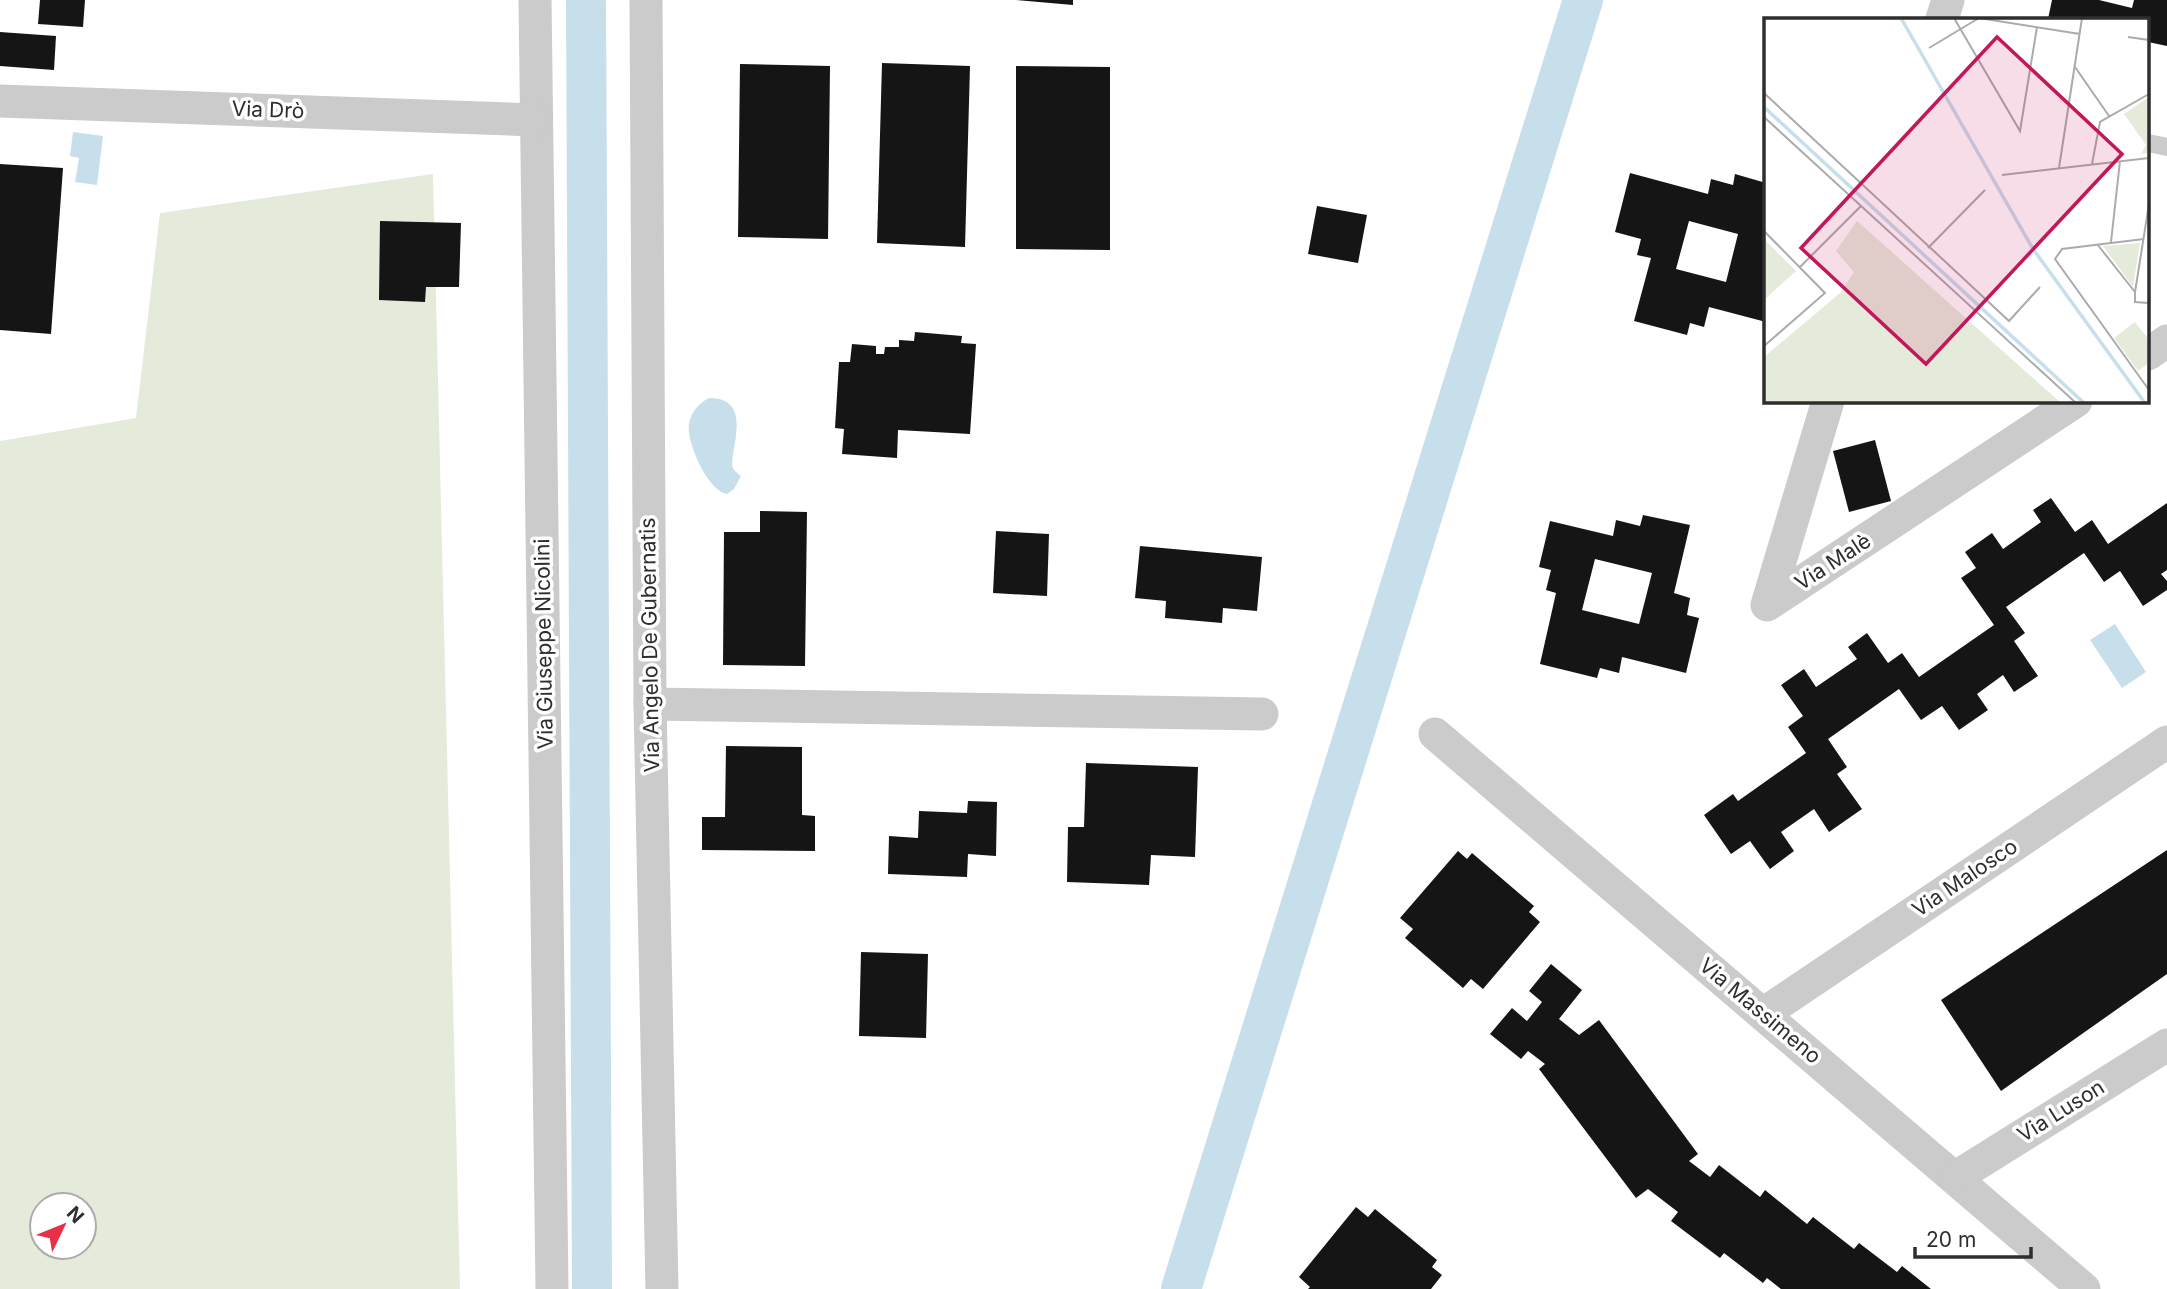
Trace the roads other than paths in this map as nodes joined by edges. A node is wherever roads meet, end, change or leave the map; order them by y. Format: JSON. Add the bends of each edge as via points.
{"nodes":[{"id":1,"x":535,"y":0,"type":"edge"},
{"id":2,"x":646,"y":0,"type":"edge"},
{"id":3,"x":1948,"y":0,"type":"edge"},
{"id":4,"x":1942,"y":18,"type":"edge"},
{"id":5,"x":0,"y":101,"type":"edge"},
{"id":6,"x":535,"y":120,"type":"junction"},
{"id":7,"x":2167,"y":341,"type":"edge"},
{"id":8,"x":2150,"y":353,"type":"edge"},
{"id":9,"x":1828,"y":402,"type":"edge"},
{"id":10,"x":2074,"y":402,"type":"edge"},
{"id":11,"x":650,"y":704,"type":"junction"},
{"id":12,"x":1262,"y":714,"type":"dead end"},
{"id":13,"x":1434,"y":734,"type":"dead end"},
{"id":14,"x":2167,"y":742,"type":"edge"},
{"id":15,"x":1763,"y":1014,"type":"junction"},
{"id":16,"x":2167,"y":1045,"type":"edge"},
{"id":17,"x":1956,"y":1177,"type":"junction"},
{"id":18,"x":552,"y":1289,"type":"edge"},
{"id":19,"x":662,"y":1289,"type":"edge"},
{"id":20,"x":2084,"y":1289,"type":"edge"}],
"edges":[{"from":1,"to":6,"type":"street","name":"Via Giuseppe Nicolini"},
{"from":2,"to":11,"type":"street","name":"Via Angelo De Gubernatis"},
{"from":3,"to":4,"type":"street"},
{"from":5,"to":6,"type":"street","name":"Via Drò"},
{"from":6,"to":18,"type":"street","name":"Via Giuseppe Nicolini"},
{"from":7,"to":8,"type":"street"},
{"from":9,"to":10,"type":"street","name":"Via Malè","via":[[1767,605]]},
{"from":11,"to":12,"type":"street"},
{"from":11,"to":19,"type":"street","name":"Via Angelo De Gubernatis"},
{"from":13,"to":15,"type":"street","name":"Via Massimeno"},
{"from":14,"to":15,"type":"street","name":"Via Malosco"},
{"from":15,"to":17,"type":"street","name":"Via Massimeno"},
{"from":16,"to":17,"type":"street","name":"Via Luson"},
{"from":17,"to":20,"type":"street","name":"Via Massimeno"}]}
